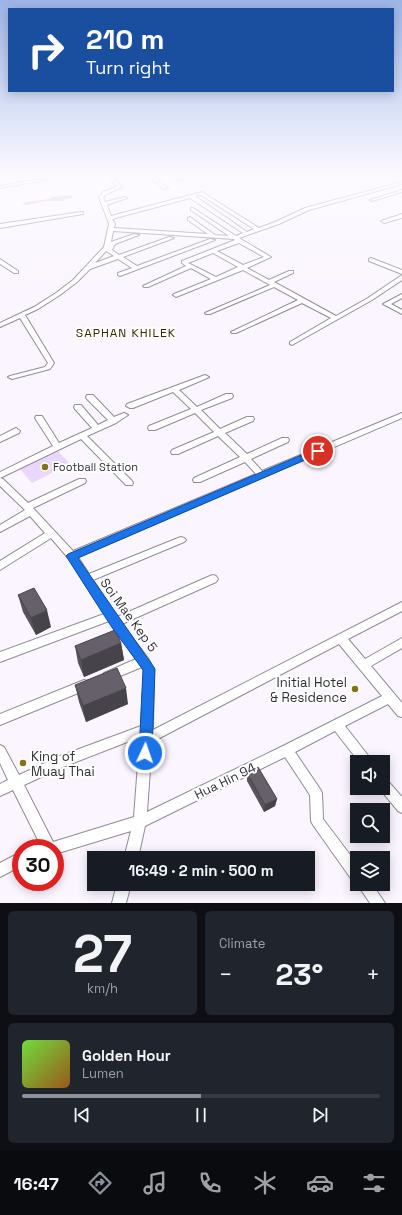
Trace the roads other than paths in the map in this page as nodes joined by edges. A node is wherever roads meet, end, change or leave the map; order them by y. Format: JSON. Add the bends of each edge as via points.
{"nodes":[{"id":1,"x":43,"y":219,"type":"edge"},
{"id":2,"x":110,"y":219,"type":"edge"},
{"id":3,"x":190,"y":219,"type":"dead end"},
{"id":4,"x":208,"y":219,"type":"edge"},
{"id":5,"x":226,"y":219,"type":"edge"},
{"id":6,"x":243,"y":219,"type":"edge"},
{"id":7,"x":284,"y":219,"type":"edge"},
{"id":8,"x":393,"y":219,"type":"edge"},
{"id":9,"x":384,"y":222,"type":"dead end"},
{"id":10,"x":0,"y":226,"type":"edge"},
{"id":11,"x":111,"y":229,"type":"junction"},
{"id":12,"x":259,"y":230,"type":"junction"},
{"id":13,"x":248,"y":234,"type":"junction"},
{"id":14,"x":136,"y":235,"type":"dead end"},
{"id":15,"x":171,"y":238,"type":"dead end"},
{"id":16,"x":212,"y":238,"type":"junction"},
{"id":17,"x":237,"y":239,"type":"junction"},
{"id":18,"x":213,"y":251,"type":"junction"},
{"id":19,"x":119,"y":257,"type":"junction"},
{"id":20,"x":371,"y":260,"type":"dead end"},
{"id":21,"x":0,"y":261,"type":"edge"},
{"id":22,"x":192,"y":266,"type":"junction"},
{"id":23,"x":243,"y":267,"type":"junction"},
{"id":24,"x":89,"y":268,"type":"junction"},
{"id":25,"x":137,"y":268,"type":"junction"},
{"id":26,"x":16,"y":272,"type":"dead end"},
{"id":27,"x":291,"y":272,"type":"dead end"},
{"id":28,"x":402,"y":272,"type":"edge"},
{"id":29,"x":120,"y":274,"type":"dead end"},
{"id":30,"x":402,"y":277,"type":"edge"},
{"id":31,"x":214,"y":278,"type":"junction"},
{"id":32,"x":272,"y":283,"type":"junction"},
{"id":33,"x":146,"y":286,"type":"dead end"},
{"id":34,"x":176,"y":295,"type":"dead end"},
{"id":35,"x":402,"y":296,"type":"edge"},
{"id":36,"x":303,"y":300,"type":"junction"},
{"id":37,"x":402,"y":312,"type":"edge"},
{"id":38,"x":208,"y":314,"type":"dead end"},
{"id":39,"x":22,"y":315,"type":"junction"},
{"id":40,"x":335,"y":318,"type":"junction"},
{"id":41,"x":0,"y":325,"type":"edge"},
{"id":42,"x":234,"y":332,"type":"dead end"},
{"id":43,"x":292,"y":343,"type":"dead end"},
{"id":44,"x":12,"y":377,"type":"dead end"},
{"id":45,"x":205,"y":377,"type":"dead end"},
{"id":46,"x":174,"y":389,"type":"junction"},
{"id":47,"x":229,"y":396,"type":"dead end"},
{"id":48,"x":90,"y":397,"type":"dead end"},
{"id":49,"x":130,"y":406,"type":"dead end"},
{"id":50,"x":78,"y":407,"type":"dead end"},
{"id":51,"x":196,"y":410,"type":"junction"},
{"id":52,"x":124,"y":415,"type":"dead end"},
{"id":53,"x":402,"y":415,"type":"edge"},
{"id":54,"x":38,"y":418,"type":"dead end"},
{"id":55,"x":250,"y":419,"type":"dead end"},
{"id":56,"x":113,"y":421,"type":"junction"},
{"id":57,"x":152,"y":428,"type":"dead end"},
{"id":58,"x":97,"y":429,"type":"junction"},
{"id":59,"x":16,"y":431,"type":"dead end"},
{"id":60,"x":219,"y":432,"type":"junction"},
{"id":61,"x":82,"y":436,"type":"junction"},
{"id":62,"x":0,"y":439,"type":"edge"},
{"id":63,"x":285,"y":440,"type":"dead end"},
{"id":64,"x":58,"y":447,"type":"junction"},
{"id":65,"x":175,"y":452,"type":"dead end"},
{"id":66,"x":246,"y":458,"type":"junction"},
{"id":67,"x":0,"y":475,"type":"edge"},
{"id":68,"x":261,"y":475,"type":"junction"},
{"id":69,"x":197,"y":480,"type":"dead end"},
{"id":70,"x":0,"y":481,"type":"edge"},
{"id":71,"x":82,"y":481,"type":"dead end"},
{"id":72,"x":129,"y":483,"type":"dead end"},
{"id":73,"x":30,"y":509,"type":"junction"},
{"id":74,"x":0,"y":529,"type":"edge"},
{"id":75,"x":52,"y":533,"type":"junction"},
{"id":76,"x":182,"y":540,"type":"dead end"},
{"id":77,"x":72,"y":556,"type":"junction"},
{"id":78,"x":0,"y":566,"type":"edge"},
{"id":79,"x":86,"y":579,"type":"junction"},
{"id":80,"x":213,"y":579,"type":"dead end"},
{"id":81,"x":402,"y":606,"type":"edge"},
{"id":82,"x":113,"y":619,"type":"junction"},
{"id":83,"x":341,"y":638,"type":"junction"},
{"id":84,"x":402,"y":643,"type":"edge"},
{"id":85,"x":0,"y":657,"type":"edge"},
{"id":86,"x":144,"y":661,"type":"junction"},
{"id":87,"x":363,"y":665,"type":"junction"},
{"id":88,"x":390,"y":697,"type":"junction"},
{"id":89,"x":402,"y":712,"type":"edge"},
{"id":90,"x":0,"y":720,"type":"edge"},
{"id":91,"x":336,"y":724,"type":"junction"},
{"id":92,"x":146,"y":734,"type":"junction"},
{"id":93,"x":288,"y":750,"type":"junction"},
{"id":94,"x":0,"y":751,"type":"edge"},
{"id":95,"x":360,"y":755,"type":"edge"},
{"id":96,"x":16,"y":783,"type":"junction"},
{"id":97,"x":0,"y":790,"type":"edge"},
{"id":98,"x":390,"y":792,"type":"edge"},
{"id":99,"x":402,"y":807,"type":"edge"},
{"id":100,"x":140,"y":822,"type":"junction"},
{"id":101,"x":44,"y":839,"type":"edge"},
{"id":102,"x":64,"y":845,"type":"edge"},
{"id":103,"x":133,"y":851,"type":"edge"},
{"id":104,"x":12,"y":864,"type":"edge"},
{"id":105,"x":350,"y":866,"type":"edge"},
{"id":106,"x":0,"y":870,"type":"edge"},
{"id":107,"x":122,"y":891,"type":"edge"},
{"id":108,"x":369,"y":891,"type":"edge"},
{"id":109,"x":119,"y":903,"type":"edge"},
{"id":110,"x":378,"y":903,"type":"edge"}],
"edges":[{"from":1,"to":10,"type":"street"},
{"from":2,"to":11,"type":"street"},
{"from":3,"to":16,"type":"street"},
{"from":4,"to":17,"type":"street"},
{"from":5,"to":13,"type":"street"},
{"from":6,"to":12,"type":"street"},
{"from":7,"to":12,"type":"street"},
{"from":8,"to":9,"type":"street"},
{"from":11,"to":16,"type":"street"},
{"from":11,"to":24,"type":"street","via":[[107,247]]},
{"from":12,"to":13,"type":"street"},
{"from":13,"to":17,"type":"street"},
{"from":14,"to":19,"type":"street","via":[[113,243],[109,251]]},
{"from":15,"to":19,"type":"street"},
{"from":16,"to":17,"type":"street"},
{"from":16,"to":25,"type":"street"},
{"from":17,"to":18,"type":"street"},
{"from":17,"to":23,"type":"street","via":[[268,257]]},
{"from":18,"to":22,"type":"street","via":[[184,262]]},
{"from":18,"to":23,"type":"street"},
{"from":19,"to":24,"type":"street"},
{"from":19,"to":25,"type":"street"},
{"from":20,"to":28,"type":"street"},
{"from":21,"to":26,"type":"street"},
{"from":22,"to":31,"type":"street"},
{"from":22,"to":33,"type":"street"},
{"from":23,"to":31,"type":"street"},
{"from":23,"to":32,"type":"street"},
{"from":24,"to":39,"type":"street","via":[[58,294]]},
{"from":25,"to":29,"type":"street"},
{"from":27,"to":32,"type":"street"},
{"from":30,"to":40,"type":"street","via":[[370,299]]},
{"from":31,"to":34,"type":"street"},
{"from":32,"to":36,"type":"street"},
{"from":32,"to":38,"type":"street"},
{"from":35,"to":37,"type":"street","via":[[384,303]]},
{"from":36,"to":40,"type":"street"},
{"from":36,"to":42,"type":"street"},
{"from":39,"to":41,"type":"street"},
{"from":39,"to":44,"type":"street","via":[[51,363],[48,368]]},
{"from":40,"to":43,"type":"street"},
{"from":45,"to":46,"type":"street"},
{"from":46,"to":49,"type":"street"},
{"from":46,"to":51,"type":"street"},
{"from":47,"to":51,"type":"street"},
{"from":48,"to":56,"type":"street"},
{"from":50,"to":58,"type":"street"},
{"from":51,"to":57,"type":"street"},
{"from":51,"to":60,"type":"street"},
{"from":52,"to":56,"type":"street"},
{"from":53,"to":68,"type":"street"},
{"from":54,"to":64,"type":"street"},
{"from":55,"to":60,"type":"street"},
{"from":56,"to":58,"type":"street"},
{"from":58,"to":61,"type":"street"},
{"from":59,"to":62,"type":"street"},
{"from":60,"to":65,"type":"street"},
{"from":60,"to":66,"type":"street"},
{"from":61,"to":64,"type":"street"},
{"from":61,"to":72,"type":"street"},
{"from":63,"to":66,"type":"street"},
{"from":64,"to":67,"type":"street"},
{"from":66,"to":68,"type":"street"},
{"from":66,"to":69,"type":"street"},
{"from":68,"to":77,"type":"street"},
{"from":70,"to":73,"type":"street","name":"Soi Mae Kep 5"},
{"from":71,"to":73,"type":"street"},
{"from":73,"to":74,"type":"street"},
{"from":73,"to":75,"type":"street","name":"Soi Mae Kep 5"},
{"from":75,"to":77,"type":"street","name":"Soi Mae Kep 5"},
{"from":75,"to":78,"type":"street"},
{"from":76,"to":79,"type":"street"},
{"from":77,"to":79,"type":"street","name":"Soi Mae Kep 5"},
{"from":79,"to":82,"type":"street","name":"Soi Mae Kep 5"},
{"from":80,"to":82,"type":"street"},
{"from":81,"to":83,"type":"street"},
{"from":82,"to":85,"type":"street"},
{"from":82,"to":86,"type":"street","name":"Soi Mae Kep 5"},
{"from":83,"to":87,"type":"street"},
{"from":83,"to":92,"type":"street"},
{"from":84,"to":87,"type":"street"},
{"from":86,"to":90,"type":"street"},
{"from":86,"to":92,"type":"street","name":"Soi Mae Kep 5","via":[[150,673]]},
{"from":87,"to":88,"type":"street"},
{"from":88,"to":89,"type":"street"},
{"from":88,"to":91,"type":"street","name":"Hua Hin 94"},
{"from":91,"to":93,"type":"street","name":"Hua Hin 94"},
{"from":91,"to":95,"type":"street"},
{"from":92,"to":96,"type":"street","via":[[60,762]]},
{"from":92,"to":100,"type":"street","name":"Soi Mae Kep 5"},
{"from":93,"to":100,"type":"street","name":"Hua Hin 94"},
{"from":93,"to":105,"type":"street","via":[[316,793],[317,821]]},
{"from":94,"to":96,"type":"street"},
{"from":96,"to":97,"type":"street"},
{"from":96,"to":101,"type":"street"},
{"from":98,"to":99,"type":"street"},
{"from":100,"to":102,"type":"street","name":"Hua Hin 94"},
{"from":100,"to":103,"type":"street","name":"Soi Mae Kep 5"},
{"from":104,"to":106,"type":"street"},
{"from":107,"to":109,"type":"street"},
{"from":108,"to":110,"type":"street"}]}
